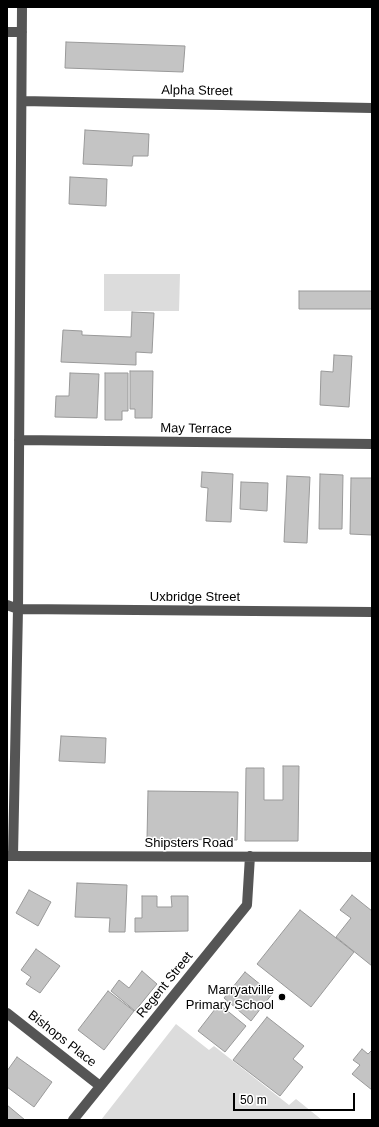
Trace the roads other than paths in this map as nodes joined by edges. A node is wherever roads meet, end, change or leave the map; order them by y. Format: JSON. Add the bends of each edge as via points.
{"nodes":[{"id":1,"x":22,"y":7,"type":"edge"},
{"id":2,"x":7,"y":32,"type":"edge"},
{"id":3,"x":22,"y":32,"type":"junction"},
{"id":4,"x":22,"y":101,"type":"junction"},
{"id":5,"x":372,"y":108,"type":"edge"},
{"id":6,"x":19,"y":440,"type":"junction"},
{"id":7,"x":372,"y":444,"type":"edge"},
{"id":8,"x":7,"y":605,"type":"edge"},
{"id":9,"x":18,"y":609,"type":"junction"},
{"id":10,"x":372,"y":612,"type":"edge"},
{"id":11,"x":11,"y":724,"type":"edge"},
{"id":12,"x":10,"y":856,"type":"edge"},
{"id":13,"x":250,"y":856,"type":"junction"},
{"id":14,"x":372,"y":857,"type":"edge"},
{"id":15,"x":7,"y":1013,"type":"edge"},
{"id":16,"x":100,"y":1086,"type":"junction"},
{"id":17,"x":73,"y":1120,"type":"edge"}],
"edges":[{"from":1,"to":3,"type":"street"},
{"from":2,"to":3,"type":"street"},
{"from":3,"to":4,"type":"street"},
{"from":4,"to":5,"type":"street","name":"Alpha Street"},
{"from":4,"to":6,"type":"street"},
{"from":6,"to":7,"type":"street","name":"May Terrace"},
{"from":6,"to":9,"type":"street"},
{"from":8,"to":9,"type":"street","name":"Uxbridge Street"},
{"from":9,"to":10,"type":"street","name":"Uxbridge Street"},
{"from":9,"to":11,"type":"street"},
{"from":11,"to":12,"type":"street"},
{"from":12,"to":13,"type":"street","name":"Shipsters Road"},
{"from":13,"to":14,"type":"street","name":"Shipsters Road"},
{"from":13,"to":16,"type":"street","name":"Regent Street","via":[[247,905]]},
{"from":15,"to":16,"type":"street","name":"Bishops Place"},
{"from":16,"to":17,"type":"street","name":"Regent Street"}]}
